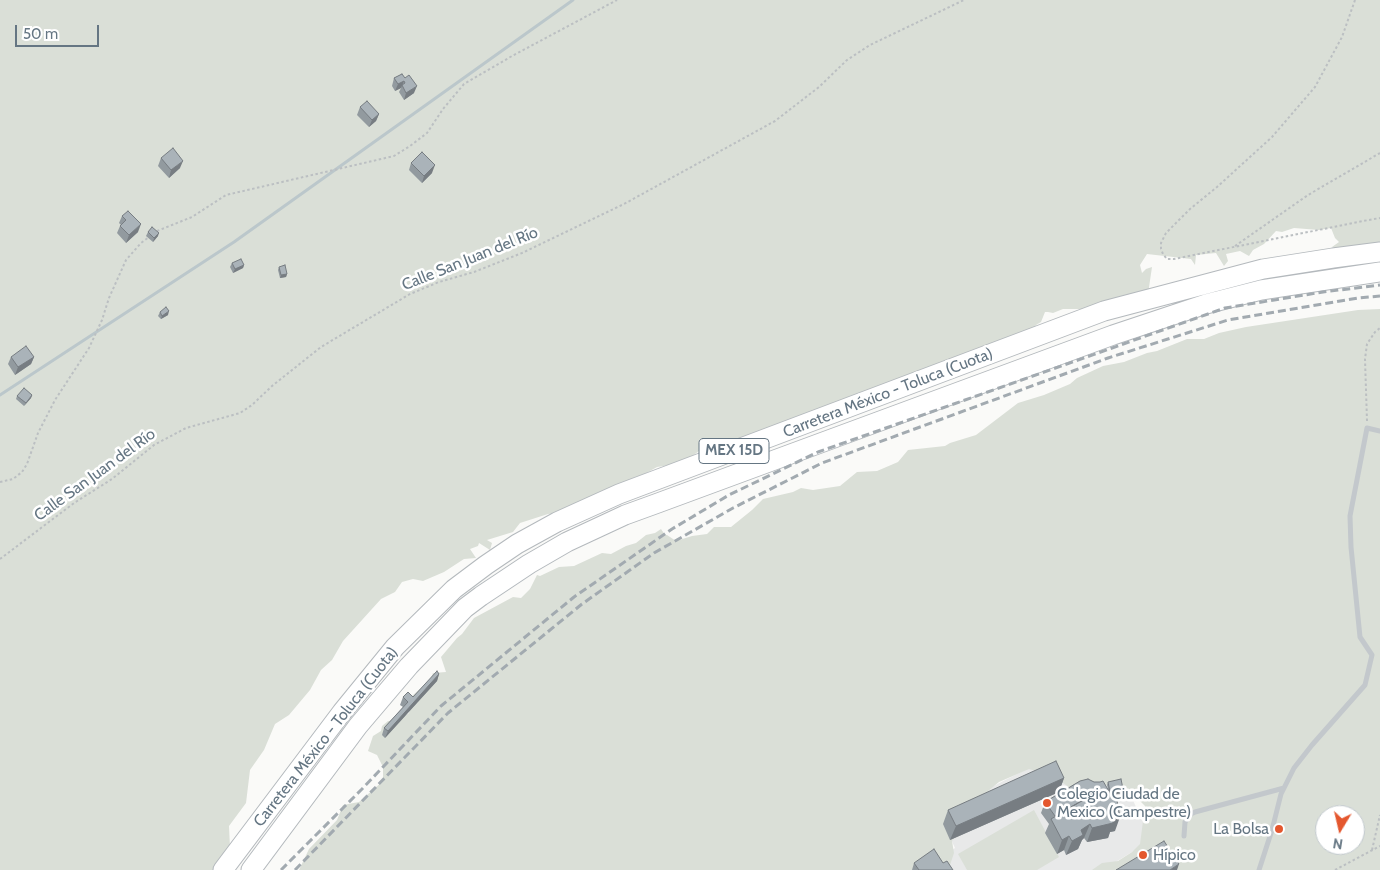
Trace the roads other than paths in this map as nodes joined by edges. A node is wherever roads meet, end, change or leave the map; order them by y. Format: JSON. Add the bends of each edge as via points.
{"nodes":[{"id":1,"x":1380,"y":252,"type":"edge"},
{"id":2,"x":1380,"y":272,"type":"edge"},
{"id":3,"x":1380,"y":431,"type":"edge"},
{"id":4,"x":1284,"y":788,"type":"junction"},
{"id":5,"x":1184,"y":836,"type":"dead end"},
{"id":6,"x":223,"y":870,"type":"edge"},
{"id":7,"x":251,"y":870,"type":"edge"},
{"id":8,"x":1259,"y":870,"type":"edge"}],
"edges":[{"from":1,"to":6,"type":"highway","name":"Carretera México - Toluca (Cuota)","number":"MEX 15D","via":[[1263,269],[1104,311],[619,494],[557,522],[517,544],[454,589],[395,647]]},
{"from":2,"to":7,"type":"highway","name":"Carretera México - Toluca (Cuota)","number":"MEX 15D","via":[[1261,290],[1206,304],[1113,335],[676,496],[567,542],[528,564],[465,608],[409,666],[358,726]]},
{"from":3,"to":4,"type":"lane","via":[[1367,428],[1350,516],[1360,637],[1372,655],[1364,685],[1294,768]]},
{"from":4,"to":5,"type":"lane","via":[[1195,812],[1185,822]]},
{"from":4,"to":8,"type":"lane"}]}
